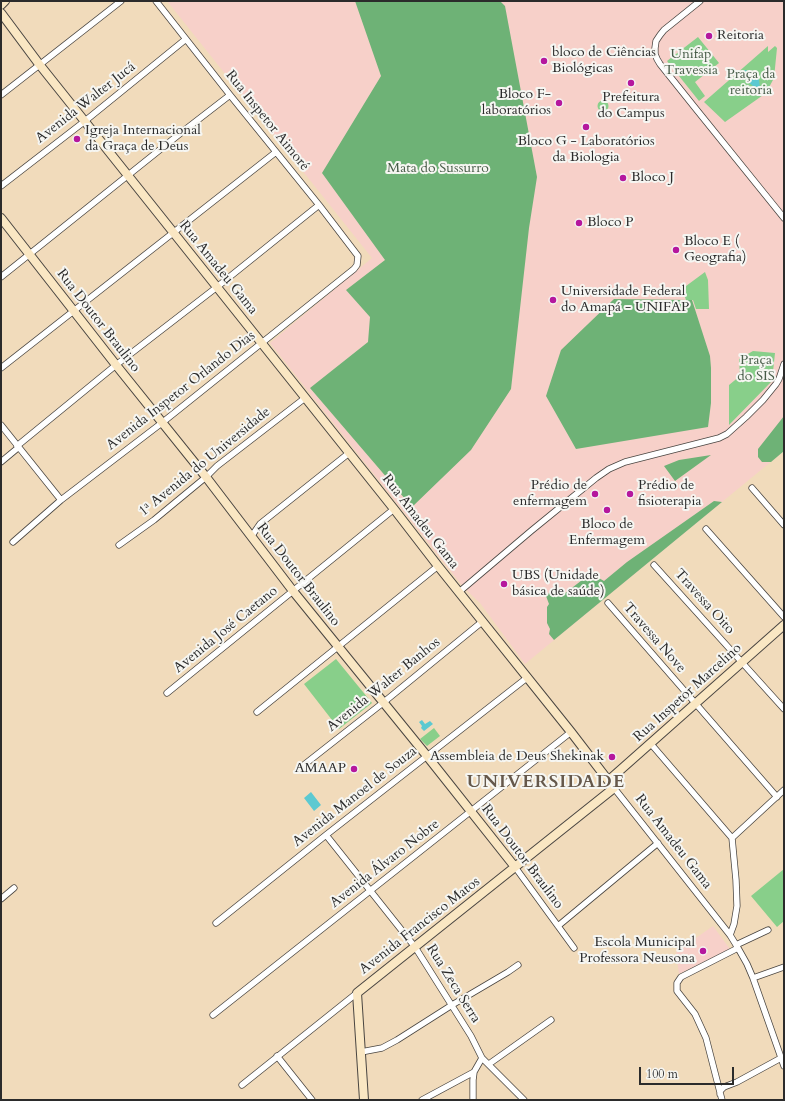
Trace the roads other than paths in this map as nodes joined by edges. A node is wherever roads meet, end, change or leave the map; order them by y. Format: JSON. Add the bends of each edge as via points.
{"nodes":[{"id":1,"x":6,"y":1,"type":"edge"},
{"id":2,"x":121,"y":1,"type":"edge"},
{"id":3,"x":156,"y":1,"type":"edge"},
{"id":4,"x":700,"y":1,"type":"edge"},
{"id":5,"x":1,"y":4,"type":"edge"},
{"id":6,"x":1,"y":13,"type":"edge"},
{"id":7,"x":186,"y":39,"type":"junction"},
{"id":8,"x":39,"y":64,"type":"junction"},
{"id":9,"x":1,"y":95,"type":"edge"},
{"id":10,"x":230,"y":95,"type":"junction"},
{"id":11,"x":85,"y":121,"type":"junction"},
{"id":12,"x":276,"y":152,"type":"junction"},
{"id":13,"x":128,"y":176,"type":"junction"},
{"id":14,"x":1,"y":186,"type":"edge"},
{"id":15,"x":319,"y":205,"type":"junction"},
{"id":16,"x":1,"y":218,"type":"edge"},
{"id":17,"x":784,"y":218,"type":"edge"},
{"id":18,"x":173,"y":232,"type":"junction"},
{"id":19,"x":29,"y":254,"type":"junction"},
{"id":20,"x":358,"y":256,"type":"joint"},
{"id":21,"x":1,"y":277,"type":"edge"},
{"id":22,"x":217,"y":287,"type":"junction"},
{"id":23,"x":73,"y":310,"type":"junction"},
{"id":24,"x":262,"y":343,"type":"junction"},
{"id":25,"x":784,"y":364,"type":"edge"},
{"id":26,"x":116,"y":365,"type":"junction"},
{"id":27,"x":1,"y":368,"type":"edge"},
{"id":28,"x":305,"y":398,"type":"junction"},
{"id":29,"x":163,"y":422,"type":"junction"},
{"id":30,"x":1,"y":425,"type":"edge"},
{"id":31,"x":18,"y":446,"type":"junction"},
{"id":32,"x":348,"y":453,"type":"junction"},
{"id":33,"x":1,"y":462,"type":"edge"},
{"id":34,"x":206,"y":477,"type":"junction"},
{"id":35,"x":752,"y":488,"type":"dead end"},
{"id":36,"x":61,"y":500,"type":"junction"},
{"id":37,"x":394,"y":509,"type":"junction"},
{"id":38,"x":784,"y":525,"type":"edge"},
{"id":39,"x":706,"y":529,"type":"dead end"},
{"id":40,"x":251,"y":537,"type":"junction"},
{"id":41,"x":13,"y":542,"type":"dead end"},
{"id":42,"x":119,"y":545,"type":"dead end"},
{"id":43,"x":654,"y":565,"type":"dead end"},
{"id":44,"x":438,"y":566,"type":"junction"},
{"id":45,"x":293,"y":590,"type":"junction"},
{"id":46,"x":459,"y":592,"type":"junction"},
{"id":47,"x":608,"y":603,"type":"dead end"},
{"id":48,"x":784,"y":617,"type":"edge"},
{"id":49,"x":483,"y":621,"type":"junction"},
{"id":50,"x":784,"y":625,"type":"edge"},
{"id":51,"x":338,"y":646,"type":"junction"},
{"id":52,"x":742,"y":662,"type":"junction"},
{"id":53,"x":528,"y":677,"type":"junction"},
{"id":54,"x":167,"y":694,"type":"dead end"},
{"id":55,"x":384,"y":702,"type":"junction"},
{"id":56,"x":696,"y":703,"type":"junction"},
{"id":57,"x":784,"y":709,"type":"edge"},
{"id":58,"x":257,"y":712,"type":"dead end"},
{"id":59,"x":571,"y":732,"type":"junction"},
{"id":60,"x":651,"y":744,"type":"junction"},
{"id":61,"x":427,"y":756,"type":"junction"},
{"id":62,"x":300,"y":768,"type":"dead end"},
{"id":63,"x":609,"y":780,"type":"junction"},
{"id":64,"x":614,"y":788,"type":"junction"},
{"id":65,"x":784,"y":790,"type":"edge"},
{"id":66,"x":777,"y":797,"type":"junction"},
{"id":67,"x":471,"y":811,"type":"junction"},
{"id":68,"x":326,"y":835,"type":"junction"},
{"id":69,"x":732,"y":838,"type":"junction"},
{"id":70,"x":658,"y":843,"type":"junction"},
{"id":71,"x":515,"y":867,"type":"junction"},
{"id":72,"x":14,"y":888,"type":"dead end"},
{"id":73,"x":370,"y":891,"type":"junction"},
{"id":74,"x":1,"y":899,"type":"edge"},
{"id":75,"x":216,"y":922,"type":"dead end"},
{"id":76,"x":558,"y":926,"type":"junction"},
{"id":77,"x":768,"y":930,"type":"dead end"},
{"id":78,"x":730,"y":935,"type":"junction"},
{"id":79,"x":415,"y":947,"type":"junction"},
{"id":80,"x":737,"y":947,"type":"junction"},
{"id":81,"x":574,"y":948,"type":"dead end"},
{"id":82,"x":518,"y":965,"type":"dead end"},
{"id":83,"x":784,"y":966,"type":"edge"},
{"id":84,"x":753,"y":978,"type":"junction"},
{"id":85,"x":357,"y":993,"type":"junction"},
{"id":86,"x":452,"y":1005,"type":"junction"},
{"id":87,"x":213,"y":1015,"type":"dead end"},
{"id":88,"x":551,"y":1020,"type":"dead end"},
{"id":89,"x":784,"y":1042,"type":"edge"},
{"id":90,"x":777,"y":1044,"type":"junction"},
{"id":91,"x":361,"y":1052,"type":"junction"},
{"id":92,"x":277,"y":1056,"type":"junction"},
{"id":93,"x":482,"y":1058,"type":"junction"},
{"id":94,"x":781,"y":1058,"type":"junction"},
{"id":95,"x":489,"y":1064,"type":"junction"},
{"id":96,"x":784,"y":1066,"type":"edge"},
{"id":97,"x":474,"y":1072,"type":"junction"},
{"id":98,"x":242,"y":1085,"type":"dead end"},
{"id":99,"x":720,"y":1094,"type":"junction"},
{"id":100,"x":312,"y":1100,"type":"edge"},
{"id":101,"x":364,"y":1100,"type":"edge"},
{"id":102,"x":422,"y":1100,"type":"edge"},
{"id":103,"x":473,"y":1100,"type":"edge"},
{"id":104,"x":524,"y":1100,"type":"edge"},
{"id":105,"x":722,"y":1100,"type":"edge"}],
"edges":[{"from":1,"to":5,"type":"street"},
{"from":2,"to":8,"type":"street"},
{"from":3,"to":7,"type":"street","name":"Rua Inspetor Aimoré"},
{"from":4,"to":17,"type":"street","via":[[664,30],[656,41],[655,54],[691,104]]},
{"from":6,"to":8,"type":"street","name":"Rua Amadeu Gama"},
{"from":7,"to":10,"type":"street","name":"Rua Inspetor Aimoré"},
{"from":7,"to":11,"type":"street","name":"Avenida Walter Jucá"},
{"from":8,"to":9,"type":"street"},
{"from":8,"to":11,"type":"street","name":"Rua Amadeu Gama"},
{"from":10,"to":12,"type":"street","name":"Rua Inspetor Aimoré"},
{"from":10,"to":13,"type":"street"},
{"from":11,"to":13,"type":"street","name":"Rua Amadeu Gama"},
{"from":11,"to":14,"type":"street","name":"Avenida Walter Jucá"},
{"from":12,"to":15,"type":"street","name":"Rua Inspetor Aimoré"},
{"from":12,"to":18,"type":"street"},
{"from":13,"to":18,"type":"street","name":"Rua Amadeu Gama"},
{"from":13,"to":19,"type":"street"},
{"from":15,"to":20,"type":"street","name":"Rua Inspetor Aimoré"},
{"from":15,"to":22,"type":"street"},
{"from":16,"to":19,"type":"street","name":"Rua Doutor Braulino"},
{"from":18,"to":22,"type":"street","name":"Rua Amadeu Gama"},
{"from":18,"to":23,"type":"street"},
{"from":19,"to":21,"type":"street"},
{"from":19,"to":23,"type":"street","name":"Rua Doutor Braulino"},
{"from":20,"to":24,"type":"street","name":"Avenida Inspetor Orlando Dias","via":[[354,269]]},
{"from":22,"to":24,"type":"street","name":"Rua Amadeu Gama"},
{"from":22,"to":26,"type":"street"},
{"from":23,"to":26,"type":"street","name":"Rua Doutor Braulino"},
{"from":23,"to":27,"type":"street"},
{"from":24,"to":28,"type":"street","name":"Rua Amadeu Gama"},
{"from":24,"to":29,"type":"street","name":"Avenida Inspetor Orlando Dias"},
{"from":25,"to":46,"type":"street","via":[[776,384],[763,400],[727,434],[625,462],[609,469]]},
{"from":26,"to":29,"type":"street","name":"Rua Doutor Braulino"},
{"from":26,"to":31,"type":"street"},
{"from":28,"to":32,"type":"street","name":"Rua Amadeu Gama"},
{"from":28,"to":34,"type":"street","name":"1ª Avenida do Universidade"},
{"from":29,"to":34,"type":"street","name":"Rua Doutor Braulino"},
{"from":29,"to":36,"type":"street","name":"Avenida Inspetor Orlando Dias"},
{"from":30,"to":31,"type":"street"},
{"from":31,"to":33,"type":"street"},
{"from":31,"to":36,"type":"street"},
{"from":32,"to":37,"type":"street","name":"Rua Amadeu Gama"},
{"from":32,"to":40,"type":"street","via":[[260,524]]},
{"from":34,"to":40,"type":"street","name":"Rua Doutor Braulino"},
{"from":34,"to":42,"type":"street","name":"1ª Avenida do Universidade"},
{"from":35,"to":38,"type":"street"},
{"from":36,"to":41,"type":"street","name":"Avenida Inspetor Orlando Dias"},
{"from":37,"to":44,"type":"street","name":"Rua Amadeu Gama"},
{"from":37,"to":45,"type":"street","name":"Avenida José Caetano"},
{"from":39,"to":48,"type":"street"},
{"from":40,"to":45,"type":"street","name":"Rua Doutor Braulino"},
{"from":43,"to":52,"type":"street","name":"Travessa Oito"},
{"from":44,"to":46,"type":"street","name":"Rua Amadeu Gama"},
{"from":44,"to":51,"type":"street"},
{"from":45,"to":51,"type":"street","name":"Rua Doutor Braulino"},
{"from":45,"to":54,"type":"street","name":"Avenida José Caetano"},
{"from":46,"to":49,"type":"street","name":"Rua Amadeu Gama"},
{"from":47,"to":56,"type":"street","name":"Travessa Nove"},
{"from":49,"to":53,"type":"street","name":"Rua Amadeu Gama"},
{"from":49,"to":55,"type":"street","name":"Avenida Walter Banhos"},
{"from":50,"to":52,"type":"street","name":"Rua Inspetor Marcelino"},
{"from":51,"to":55,"type":"street","name":"Rua Doutor Braulino"},
{"from":51,"to":58,"type":"street"},
{"from":52,"to":56,"type":"street","name":"Rua Inspetor Marcelino"},
{"from":52,"to":57,"type":"street","name":"Travessa Oito"},
{"from":53,"to":59,"type":"street","name":"Rua Amadeu Gama"},
{"from":53,"to":61,"type":"street","name":"Avenida Manoel de Souza"},
{"from":55,"to":61,"type":"street","name":"Rua Doutor Braulino"},
{"from":55,"to":62,"type":"street","name":"Avenida Walter Banhos"},
{"from":56,"to":60,"type":"street","name":"Rua Inspetor Marcelino"},
{"from":56,"to":66,"type":"street","name":"Travessa Nove"},
{"from":59,"to":63,"type":"street","name":"Rua Amadeu Gama"},
{"from":59,"to":67,"type":"street","name":"Avenida Álvaro Nobre"},
{"from":60,"to":63,"type":"street","name":"Rua Inspetor Marcelino"},
{"from":60,"to":69,"type":"street"},
{"from":61,"to":67,"type":"street","name":"Rua Doutor Braulino"},
{"from":61,"to":68,"type":"street","name":"Avenida Manoel de Souza"},
{"from":63,"to":64,"type":"street","name":"Rua Amadeu Gama"},
{"from":64,"to":70,"type":"street","name":"Rua Amadeu Gama"},
{"from":64,"to":71,"type":"street","name":"Avenida Francisco Matos"},
{"from":65,"to":66,"type":"street"},
{"from":66,"to":69,"type":"street"},
{"from":67,"to":71,"type":"street","name":"Rua Doutor Braulino"},
{"from":67,"to":73,"type":"street","name":"Avenida Álvaro Nobre"},
{"from":68,"to":73,"type":"street","name":"Rua Zeca Serra"},
{"from":68,"to":75,"type":"street","name":"Avenida Manoel de Souza"},
{"from":69,"to":78,"type":"street","via":[[737,906]]},
{"from":70,"to":76,"type":"street"},
{"from":70,"to":78,"type":"street","name":"Rua Amadeu Gama"},
{"from":71,"to":76,"type":"street","name":"Rua Doutor Braulino"},
{"from":71,"to":79,"type":"street","name":"Avenida Francisco Matos"},
{"from":72,"to":74,"type":"street"},
{"from":73,"to":79,"type":"street","name":"Rua Zeca Serra"},
{"from":73,"to":87,"type":"street","name":"Avenida Álvaro Nobre"},
{"from":76,"to":81,"type":"street","name":"Rua Doutor Braulino"},
{"from":77,"to":80,"type":"street"},
{"from":78,"to":80,"type":"street","name":"Rua Amadeu Gama"},
{"from":79,"to":85,"type":"street","name":"Avenida Francisco Matos"},
{"from":79,"to":86,"type":"street","name":"Rua Zeca Serra"},
{"from":80,"to":84,"type":"street","name":"Rua Amadeu Gama"},
{"from":80,"to":99,"type":"street","via":[[681,977],[677,983],[678,991],[695,1014],[706,1038]]},
{"from":82,"to":86,"type":"street"},
{"from":83,"to":84,"type":"street"},
{"from":84,"to":90,"type":"street","name":"Rua Amadeu Gama"},
{"from":85,"to":91,"type":"street"},
{"from":85,"to":92,"type":"street","name":"Avenida Francisco Matos"},
{"from":86,"to":91,"type":"street","via":[[386,1046]]},
{"from":86,"to":93,"type":"street","name":"Rua Zeca Serra"},
{"from":88,"to":95,"type":"street"},
{"from":89,"to":90,"type":"street"},
{"from":90,"to":94,"type":"street","name":"Rua Amadeu Gama"},
{"from":91,"to":101,"type":"street"},
{"from":92,"to":98,"type":"street","name":"Avenida Francisco Matos"},
{"from":92,"to":100,"type":"street"},
{"from":93,"to":95,"type":"street"},
{"from":93,"to":97,"type":"street"},
{"from":94,"to":96,"type":"street","name":"Rua Amadeu Gama"},
{"from":94,"to":99,"type":"street","via":[[724,1087]]},
{"from":95,"to":104,"type":"street"},
{"from":97,"to":102,"type":"street"},
{"from":97,"to":103,"type":"street"},
{"from":99,"to":105,"type":"street"}]}
